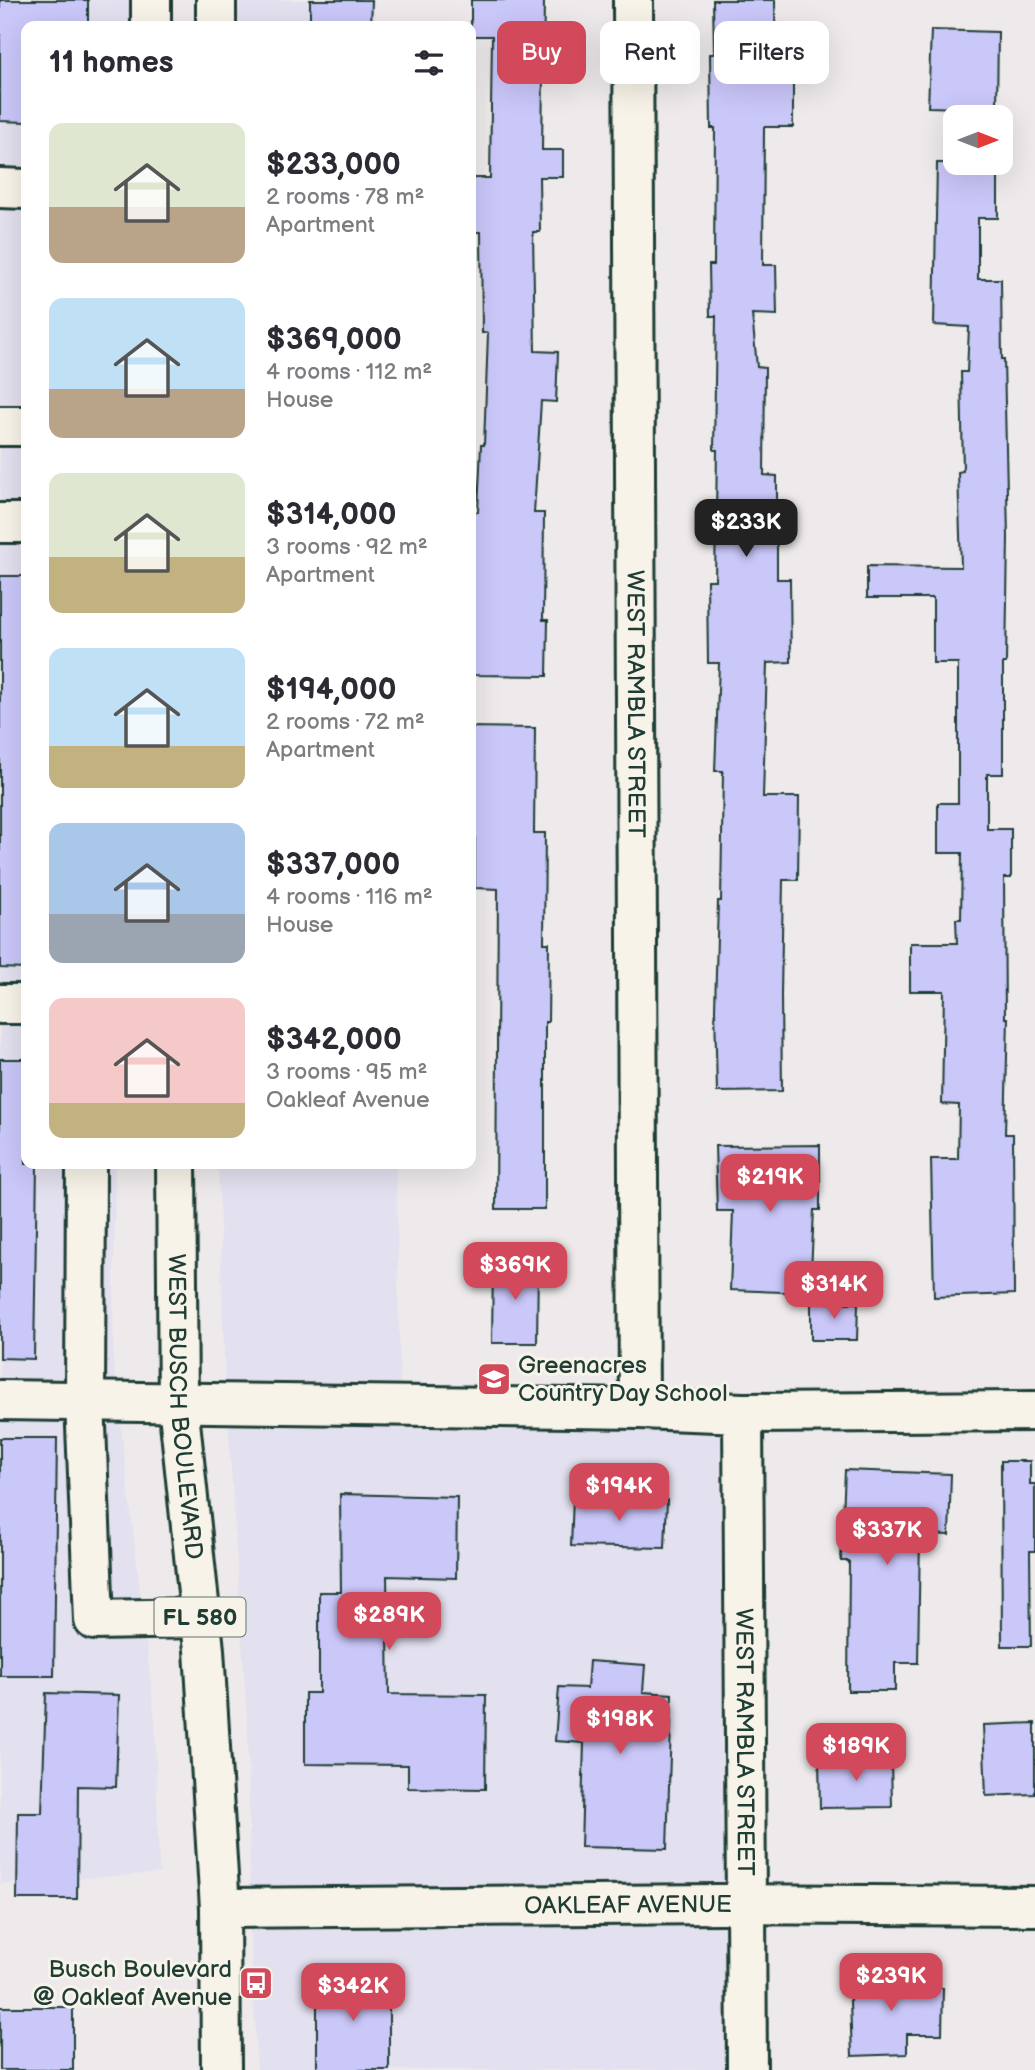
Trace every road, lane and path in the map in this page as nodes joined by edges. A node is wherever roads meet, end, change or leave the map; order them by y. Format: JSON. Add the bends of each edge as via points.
{"nodes":[{"id":1,"x":151,"y":0,"type":"edge"},
{"id":2,"x":216,"y":0,"type":"edge"},
{"id":3,"x":633,"y":0,"type":"edge"},
{"id":4,"x":151,"y":21,"type":"edge"},
{"id":5,"x":216,"y":21,"type":"edge"},
{"id":6,"x":0,"y":188,"type":"edge"},
{"id":7,"x":21,"y":189,"type":"edge"},
{"id":8,"x":0,"y":426,"type":"edge"},
{"id":9,"x":21,"y":426,"type":"edge"},
{"id":10,"x":0,"y":523,"type":"edge"},
{"id":11,"x":21,"y":523,"type":"edge"},
{"id":12,"x":0,"y":1004,"type":"edge"},
{"id":13,"x":21,"y":1004,"type":"edge"},
{"id":14,"x":86,"y":1169,"type":"edge"},
{"id":15,"x":176,"y":1169,"type":"edge"},
{"id":16,"x":0,"y":1400,"type":"edge"},
{"id":17,"x":85,"y":1402,"type":"junction"},
{"id":18,"x":178,"y":1403,"type":"junction"},
{"id":19,"x":639,"y":1409,"type":"junction"},
{"id":20,"x":1035,"y":1411,"type":"edge"},
{"id":21,"x":743,"y":1413,"type":"junction"},
{"id":22,"x":200,"y":1618,"type":"junction"},
{"id":23,"x":748,"y":1904,"type":"junction"},
{"id":24,"x":1035,"y":1906,"type":"edge"},
{"id":25,"x":220,"y":1908,"type":"junction"},
{"id":26,"x":221,"y":2070,"type":"edge"},
{"id":27,"x":747,"y":2070,"type":"edge"}],
"edges":[{"from":1,"to":4,"type":"street"},
{"from":2,"to":5,"type":"street"},
{"from":3,"to":19,"type":"street","name":"WEST RAMBLA STREET"},
{"from":6,"to":7,"type":"street"},
{"from":8,"to":9,"type":"street"},
{"from":10,"to":11,"type":"street"},
{"from":12,"to":13,"type":"street"},
{"from":14,"to":17,"type":"street"},
{"from":15,"to":18,"type":"street","name":"WEST BUSCH BOULEVARD","number":"FL 580"},
{"from":16,"to":17,"type":"street"},
{"from":17,"to":18,"type":"street"},
{"from":17,"to":22,"type":"street","via":[[94,1620]]},
{"from":18,"to":19,"type":"street"},
{"from":18,"to":22,"type":"street","name":"WEST BUSCH BOULEVARD","number":"FL 580"},
{"from":19,"to":21,"type":"street"},
{"from":20,"to":21,"type":"street"},
{"from":21,"to":23,"type":"street","name":"WEST RAMBLA STREET"},
{"from":22,"to":25,"type":"street","name":"WEST BUSCH BOULEVARD","number":"FL 580"},
{"from":23,"to":24,"type":"street","name":"OAKLEAF AVENUE"},
{"from":23,"to":25,"type":"street","name":"OAKLEAF AVENUE"},
{"from":23,"to":27,"type":"street","name":"WEST RAMBLA STREET"},
{"from":25,"to":26,"type":"street","name":"WEST BUSCH BOULEVARD","number":"FL 580"}]}
